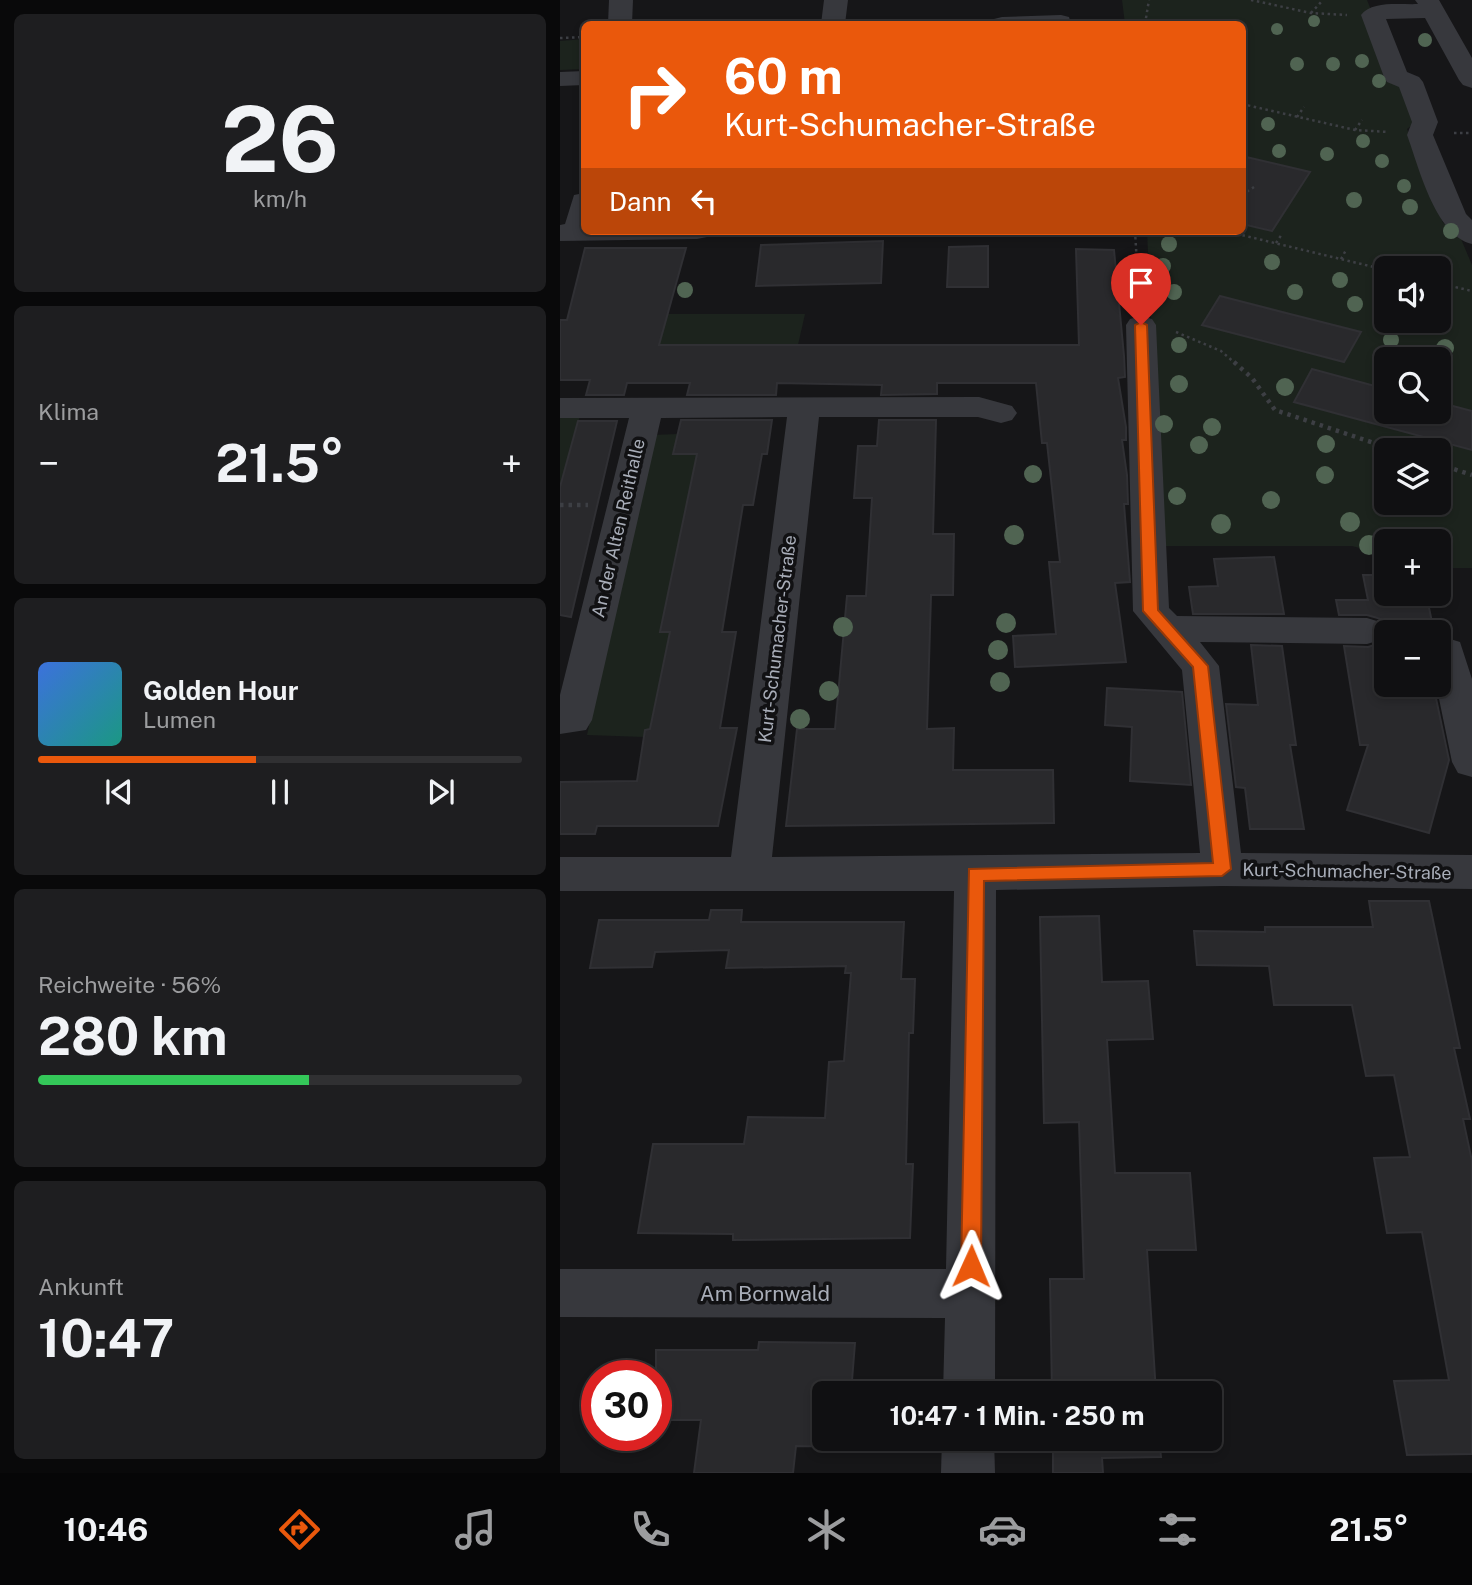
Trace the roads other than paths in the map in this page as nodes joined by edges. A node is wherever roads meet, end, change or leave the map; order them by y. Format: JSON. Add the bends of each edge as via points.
{"nodes":[{"id":1,"x":621,"y":0,"type":"edge"},
{"id":2,"x":836,"y":0,"type":"edge"},
{"id":3,"x":1430,"y":5,"type":"edge"},
{"id":4,"x":620,"y":21,"type":"edge"},
{"id":5,"x":833,"y":21,"type":"edge"},
{"id":6,"x":581,"y":78,"type":"edge"},
{"id":7,"x":560,"y":79,"type":"edge"},
{"id":8,"x":1472,"y":80,"type":"edge"},
{"id":9,"x":581,"y":207,"type":"edge"},
{"id":10,"x":1470,"y":232,"type":"edge"},
{"id":11,"x":568,"y":233,"type":"edge"},
{"id":12,"x":1141,"y":325,"type":"road end"},
{"id":13,"x":804,"y":407,"type":"junction"},
{"id":14,"x":560,"y":408,"type":"edge"},
{"id":15,"x":647,"y":408,"type":"junction"},
{"id":16,"x":1001,"y":413,"type":"dead end"},
{"id":17,"x":1167,"y":629,"type":"junction"},
{"id":18,"x":1367,"y":631,"type":"dead end"},
{"id":19,"x":1451,"y":669,"type":"edge"},
{"id":20,"x":560,"y":720,"type":"edge"},
{"id":21,"x":1472,"y":762,"type":"edge"},
{"id":22,"x":1222,"y":869,"type":"junction"},
{"id":23,"x":750,"y":872,"type":"junction"},
{"id":24,"x":560,"y":874,"type":"edge"},
{"id":25,"x":975,"y":874,"type":"junction"},
{"id":26,"x":1471,"y":878,"type":"edge"},
{"id":27,"x":560,"y":1293,"type":"edge"},
{"id":28,"x":970,"y":1294,"type":"junction"},
{"id":29,"x":969,"y":1381,"type":"edge"},
{"id":30,"x":968,"y":1451,"type":"edge"},
{"id":31,"x":968,"y":1473,"type":"edge"}],
"edges":[{"from":1,"to":4,"type":"street"},
{"from":2,"to":5,"type":"street"},
{"from":3,"to":8,"type":"street"},
{"from":3,"to":10,"type":"street","via":[[1373,15],[1396,77],[1410,82],[1425,122],[1420,135],[1453,216]]},
{"from":6,"to":7,"type":"street"},
{"from":9,"to":11,"type":"street"},
{"from":12,"to":17,"type":"street","name":"Kurt-Schumacher-Straße","via":[[1151,611]]},
{"from":13,"to":15,"type":"street"},
{"from":13,"to":16,"type":"street","via":[[979,407]]},
{"from":13,"to":23,"type":"street","name":"Kurt-Schumacher-Straße"},
{"from":14,"to":15,"type":"street"},
{"from":15,"to":20,"type":"street","name":"An der Alten Reithalle","via":[[573,720]]},
{"from":17,"to":18,"type":"street"},
{"from":17,"to":22,"type":"street","name":"Kurt-Schumacher-Straße","via":[[1200,666]]},
{"from":19,"to":21,"type":"street"},
{"from":22,"to":25,"type":"street","name":"Kurt-Schumacher-Straße"},
{"from":22,"to":26,"type":"street","name":"Kurt-Schumacher-Straße"},
{"from":23,"to":24,"type":"street","name":"Kurt-Schumacher-Straße"},
{"from":23,"to":25,"type":"street","name":"Kurt-Schumacher-Straße"},
{"from":25,"to":28,"type":"street"},
{"from":27,"to":28,"type":"street","name":"Am Bornwald"},
{"from":28,"to":29,"type":"street"},
{"from":30,"to":31,"type":"street"}]}
